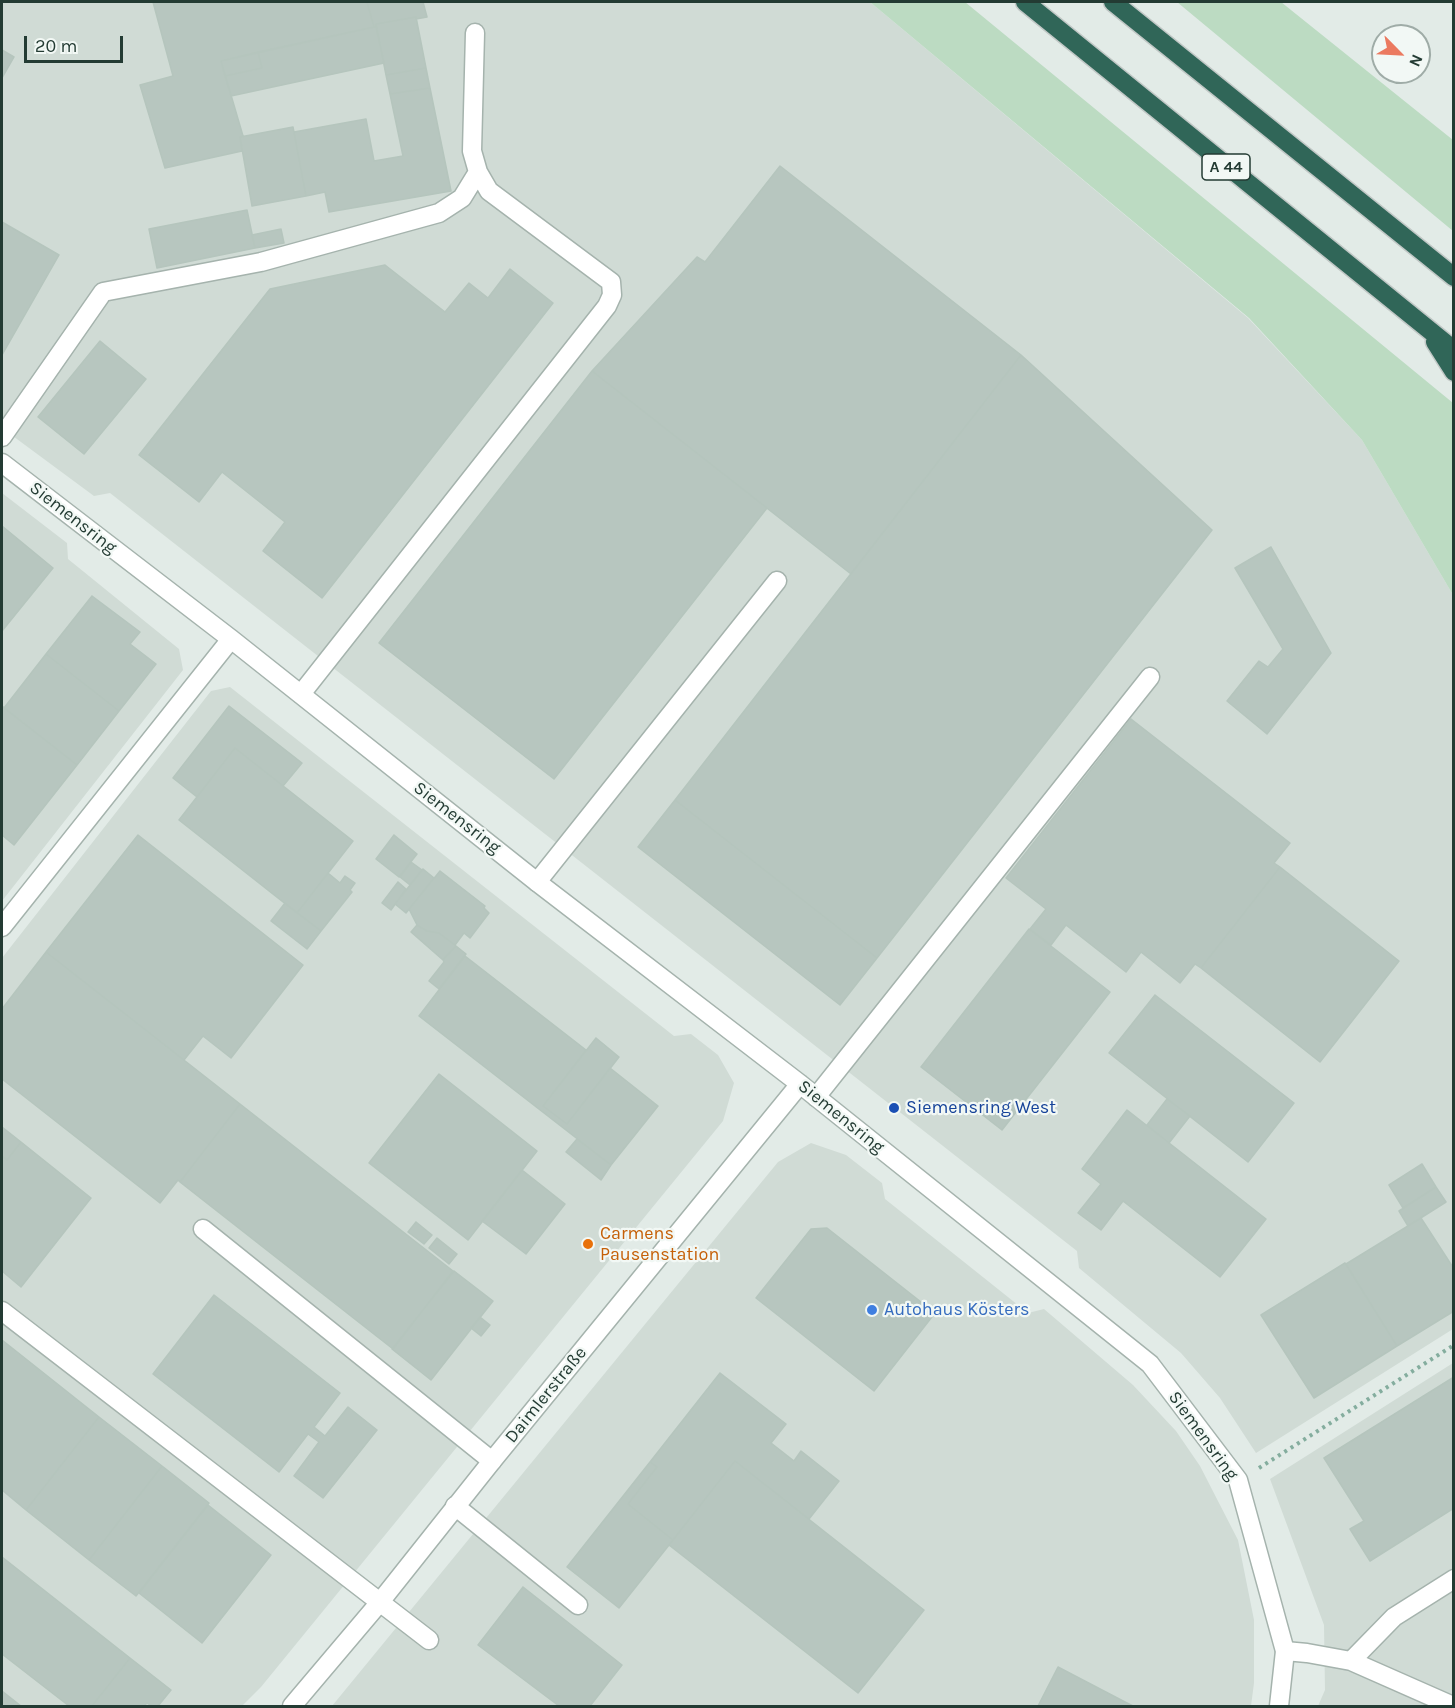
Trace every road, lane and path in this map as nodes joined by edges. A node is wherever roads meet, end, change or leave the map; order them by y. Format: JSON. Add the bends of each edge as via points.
{"nodes":[{"id":1,"x":1025,"y":2,"type":"edge"},
{"id":2,"x":1113,"y":2,"type":"edge"},
{"id":3,"x":475,"y":33,"type":"dead end"},
{"id":4,"x":478,"y":172,"type":"junction"},
{"id":5,"x":1454,"y":277,"type":"edge"},
{"id":6,"x":1428,"y":330,"type":"junction"},
{"id":7,"x":1454,"y":350,"type":"edge"},
{"id":8,"x":1454,"y":372,"type":"edge"},
{"id":9,"x":2,"y":437,"type":"edge"},
{"id":10,"x":2,"y":463,"type":"edge"},
{"id":11,"x":777,"y":581,"type":"dead end"},
{"id":12,"x":231,"y":639,"type":"junction"},
{"id":13,"x":1150,"y":677,"type":"dead end"},
{"id":14,"x":301,"y":694,"type":"junction"},
{"id":15,"x":537,"y":882,"type":"junction"},
{"id":16,"x":2,"y":927,"type":"edge"},
{"id":17,"x":801,"y":1084,"type":"junction"},
{"id":18,"x":816,"y":1097,"type":"junction"},
{"id":19,"x":203,"y":1229,"type":"dead end"},
{"id":20,"x":2,"y":1311,"type":"edge"},
{"id":21,"x":1454,"y":1345,"type":"edge"},
{"id":22,"x":492,"y":1461,"type":"junction"},
{"id":23,"x":1238,"y":1480,"type":"junction"},
{"id":24,"x":455,"y":1506,"type":"junction"},
{"id":25,"x":1454,"y":1579,"type":"edge"},
{"id":26,"x":380,"y":1602,"type":"junction"},
{"id":27,"x":578,"y":1605,"type":"dead end"},
{"id":28,"x":429,"y":1640,"type":"dead end"},
{"id":29,"x":1286,"y":1651,"type":"junction"},
{"id":30,"x":1351,"y":1661,"type":"junction"},
{"id":31,"x":292,"y":1707,"type":"edge"},
{"id":32,"x":1279,"y":1707,"type":"edge"},
{"id":33,"x":1453,"y":1707,"type":"edge"}],
"edges":[{"from":1,"to":6,"type":"highway","number":"A 44"},
{"from":2,"to":5,"type":"highway"},
{"from":3,"to":4,"type":"street","via":[[472,151]]},
{"from":4,"to":9,"type":"street","via":[[462,198],[439,213],[261,262],[103,292]]},
{"from":4,"to":14,"type":"street","via":[[489,191],[611,282],[612,295]]},
{"from":6,"to":7,"type":"highway","number":"A 44"},
{"from":6,"to":8,"type":"highway"},
{"from":10,"to":12,"type":"street","name":"Siemensring"},
{"from":11,"to":15,"type":"street"},
{"from":12,"to":14,"type":"street","name":"Siemensring"},
{"from":12,"to":16,"type":"street"},
{"from":13,"to":18,"type":"street"},
{"from":14,"to":15,"type":"street","name":"Siemensring"},
{"from":15,"to":17,"type":"street","name":"Siemensring"},
{"from":17,"to":18,"type":"street","name":"Siemensring"},
{"from":17,"to":22,"type":"street","name":"Daimlerstraße"},
{"from":18,"to":23,"type":"street","name":"Siemensring","via":[[1150,1364]]},
{"from":19,"to":22,"type":"street"},
{"from":20,"to":26,"type":"street"},
{"from":21,"to":23,"type":"path"},
{"from":22,"to":24,"type":"street","name":"Daimlerstraße"},
{"from":23,"to":29,"type":"street","name":"Siemensring"},
{"from":24,"to":26,"type":"street","name":"Daimlerstraße"},
{"from":24,"to":27,"type":"street"},
{"from":25,"to":30,"type":"street","via":[[1394,1617]]},
{"from":26,"to":28,"type":"street"},
{"from":26,"to":31,"type":"street","name":"Daimlerstraße"},
{"from":29,"to":30,"type":"street"},
{"from":29,"to":32,"type":"street","name":"Siemensring"},
{"from":30,"to":33,"type":"street"}]}
